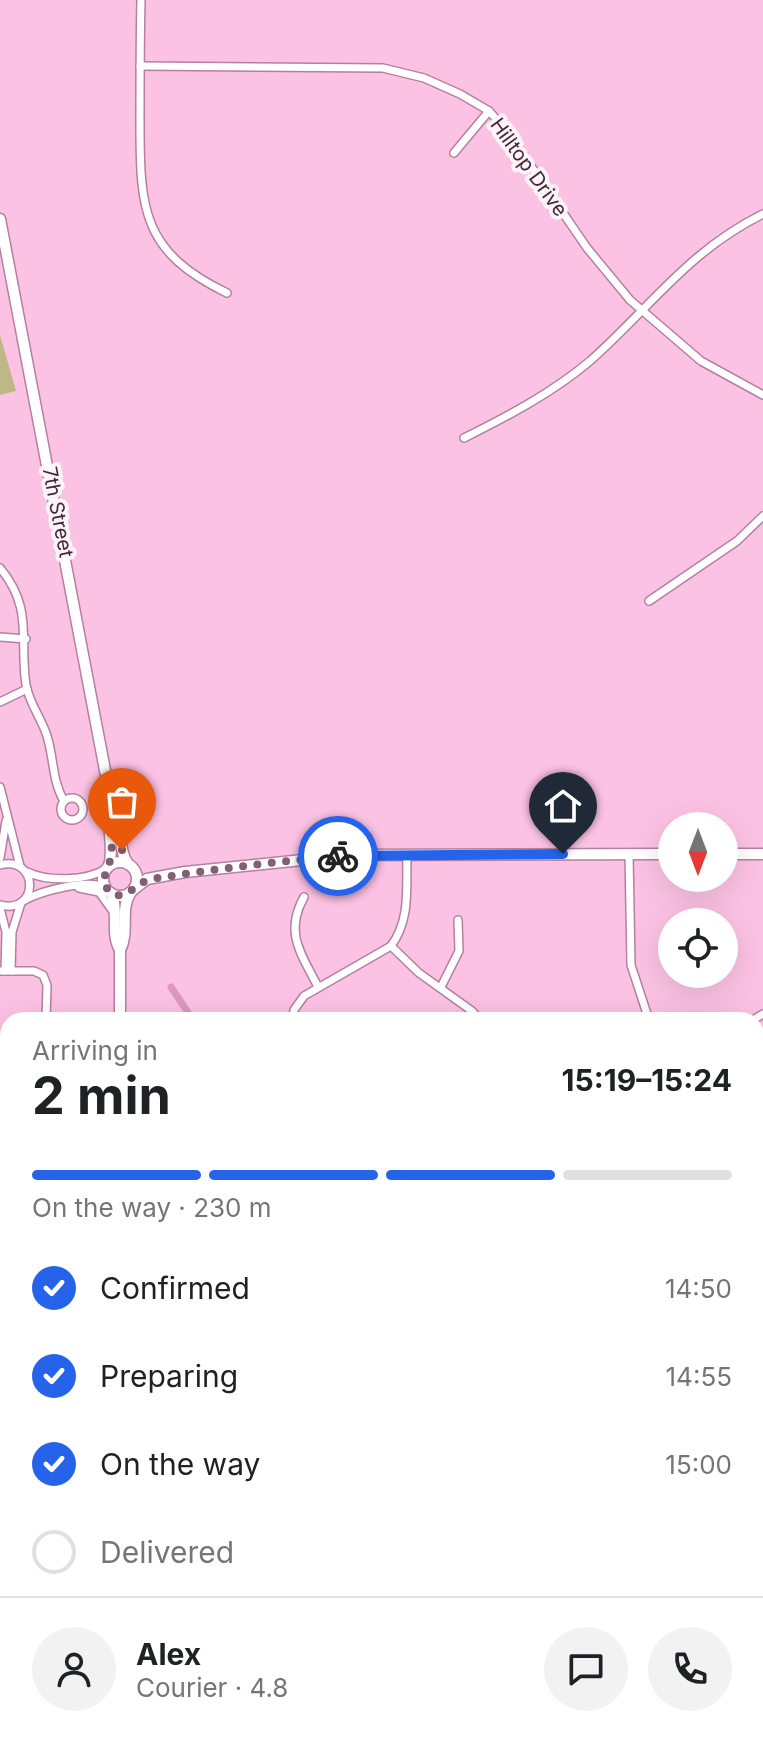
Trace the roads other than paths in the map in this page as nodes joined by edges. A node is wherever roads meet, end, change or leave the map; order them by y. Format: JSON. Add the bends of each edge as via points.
{"nodes":[{"id":1,"x":141,"y":0,"type":"edge"},
{"id":2,"x":140,"y":66,"type":"junction"},
{"id":3,"x":489,"y":111,"type":"junction"},
{"id":4,"x":454,"y":153,"type":"dead end"},
{"id":5,"x":763,"y":214,"type":"edge"},
{"id":6,"x":0,"y":219,"type":"edge"},
{"id":7,"x":227,"y":293,"type":"dead end"},
{"id":8,"x":641,"y":310,"type":"junction"},
{"id":9,"x":763,"y":395,"type":"edge"},
{"id":10,"x":464,"y":438,"type":"dead end"},
{"id":11,"x":763,"y":516,"type":"edge"},
{"id":12,"x":0,"y":568,"type":"edge"},
{"id":13,"x":649,"y":601,"type":"dead end"},
{"id":14,"x":0,"y":637,"type":"edge"},
{"id":15,"x":26,"y":639,"type":"junction"},
{"id":16,"x":27,"y":689,"type":"junction"},
{"id":17,"x":0,"y":702,"type":"edge"},
{"id":18,"x":0,"y":787,"type":"edge"},
{"id":19,"x":64,"y":801,"type":"dead end"},
{"id":20,"x":112,"y":807,"type":"junction"},
{"id":21,"x":7,"y":819,"type":"junction"},
{"id":22,"x":629,"y":854,"type":"junction"},
{"id":23,"x":658,"y":854,"type":"edge"},
{"id":24,"x":738,"y":854,"type":"edge"},
{"id":25,"x":763,"y":854,"type":"edge"},
{"id":26,"x":407,"y":855,"type":"junction"},
{"id":27,"x":0,"y":858,"type":"edge"},
{"id":28,"x":0,"y":865,"type":"edge"},
{"id":29,"x":131,"y":867,"type":"junction"},
{"id":30,"x":107,"y":868,"type":"junction"},
{"id":31,"x":23,"y":869,"type":"junction"},
{"id":32,"x":185,"y":872,"type":"junction"},
{"id":33,"x":73,"y":888,"type":"junction"},
{"id":34,"x":132,"y":890,"type":"junction"},
{"id":35,"x":109,"y":891,"type":"junction"},
{"id":36,"x":304,"y":897,"type":"dead end"},
{"id":37,"x":22,"y":902,"type":"junction"},
{"id":38,"x":0,"y":906,"type":"edge"},
{"id":39,"x":115,"y":917,"type":"junction"},
{"id":40,"x":458,"y":920,"type":"dead end"},
{"id":41,"x":391,"y":946,"type":"junction"},
{"id":42,"x":120,"y":950,"type":"junction"},
{"id":43,"x":6,"y":971,"type":"edge"},
{"id":44,"x":318,"y":987,"type":"junction"},
{"id":45,"x":441,"y":987,"type":"junction"},
{"id":46,"x":46,"y":1012,"type":"edge"},
{"id":47,"x":120,"y":1012,"type":"edge"},
{"id":48,"x":294,"y":1012,"type":"edge"},
{"id":49,"x":473,"y":1012,"type":"edge"},
{"id":50,"x":646,"y":1012,"type":"edge"}],
"edges":[{"from":1,"to":2,"type":"street"},
{"from":2,"to":3,"type":"street","name":"Hilltop Drive","via":[[383,68],[424,78]]},
{"from":2,"to":7,"type":"street","via":[[140,187],[146,213],[174,258]]},
{"from":3,"to":4,"type":"street"},
{"from":3,"to":8,"type":"street","name":"Hilltop Drive","via":[[587,248]]},
{"from":5,"to":8,"type":"street","via":[[696,257]]},
{"from":6,"to":20,"type":"street","name":"7th Street"},
{"from":8,"to":9,"type":"street","name":"Hilltop Drive","via":[[701,361]]},
{"from":8,"to":10,"type":"street","via":[[564,381]]},
{"from":11,"to":13,"type":"street","via":[[737,541]]},
{"from":12,"to":15,"type":"street","via":[[24,614]]},
{"from":14,"to":15,"type":"street"},
{"from":15,"to":16,"type":"street"},
{"from":16,"to":17,"type":"street"},
{"from":16,"to":19,"type":"street"},
{"from":18,"to":21,"type":"street"},
{"from":20,"to":29,"type":"street","name":"7th Street"},
{"from":20,"to":30,"type":"street","name":"7th Street"},
{"from":21,"to":27,"type":"street"},
{"from":21,"to":31,"type":"street"},
{"from":22,"to":23,"type":"street"},
{"from":22,"to":26,"type":"street"},
{"from":22,"to":50,"type":"street","via":[[631,965]]},
{"from":24,"to":25,"type":"street"},
{"from":26,"to":32,"type":"street","via":[[351,855]]},
{"from":26,"to":41,"type":"street","via":[[406,916]]},
{"from":28,"to":31,"type":"street"},
{"from":29,"to":30,"type":"street","via":[[116,863]]},
{"from":29,"to":32,"type":"street"},
{"from":29,"to":34,"type":"street","via":[[137,881]]},
{"from":30,"to":31,"type":"street","via":[[55,878],[36,877]]},
{"from":30,"to":35,"type":"street","via":[[103,877]]},
{"from":31,"to":37,"type":"street","via":[[30,884]]},
{"from":32,"to":34,"type":"street","via":[[147,879]]},
{"from":33,"to":35,"type":"street","via":[[92,883]]},
{"from":33,"to":37,"type":"street","via":[[46,891]]},
{"from":33,"to":39,"type":"street","via":[[99,892]]},
{"from":34,"to":35,"type":"street","via":[[124,896]]},
{"from":34,"to":42,"type":"street","via":[[125,901],[125,942]]},
{"from":35,"to":39,"type":"street"},
{"from":36,"to":44,"type":"street","via":[[293,931]]},
{"from":37,"to":38,"type":"street"},
{"from":37,"to":43,"type":"street"},
{"from":38,"to":43,"type":"street"},
{"from":39,"to":42,"type":"street"},
{"from":40,"to":45,"type":"street","via":[[459,951]]},
{"from":41,"to":44,"type":"street"},
{"from":41,"to":45,"type":"street"},
{"from":42,"to":47,"type":"street"},
{"from":43,"to":46,"type":"street","via":[[43,975]]},
{"from":44,"to":48,"type":"street"},
{"from":45,"to":49,"type":"street"}]}
